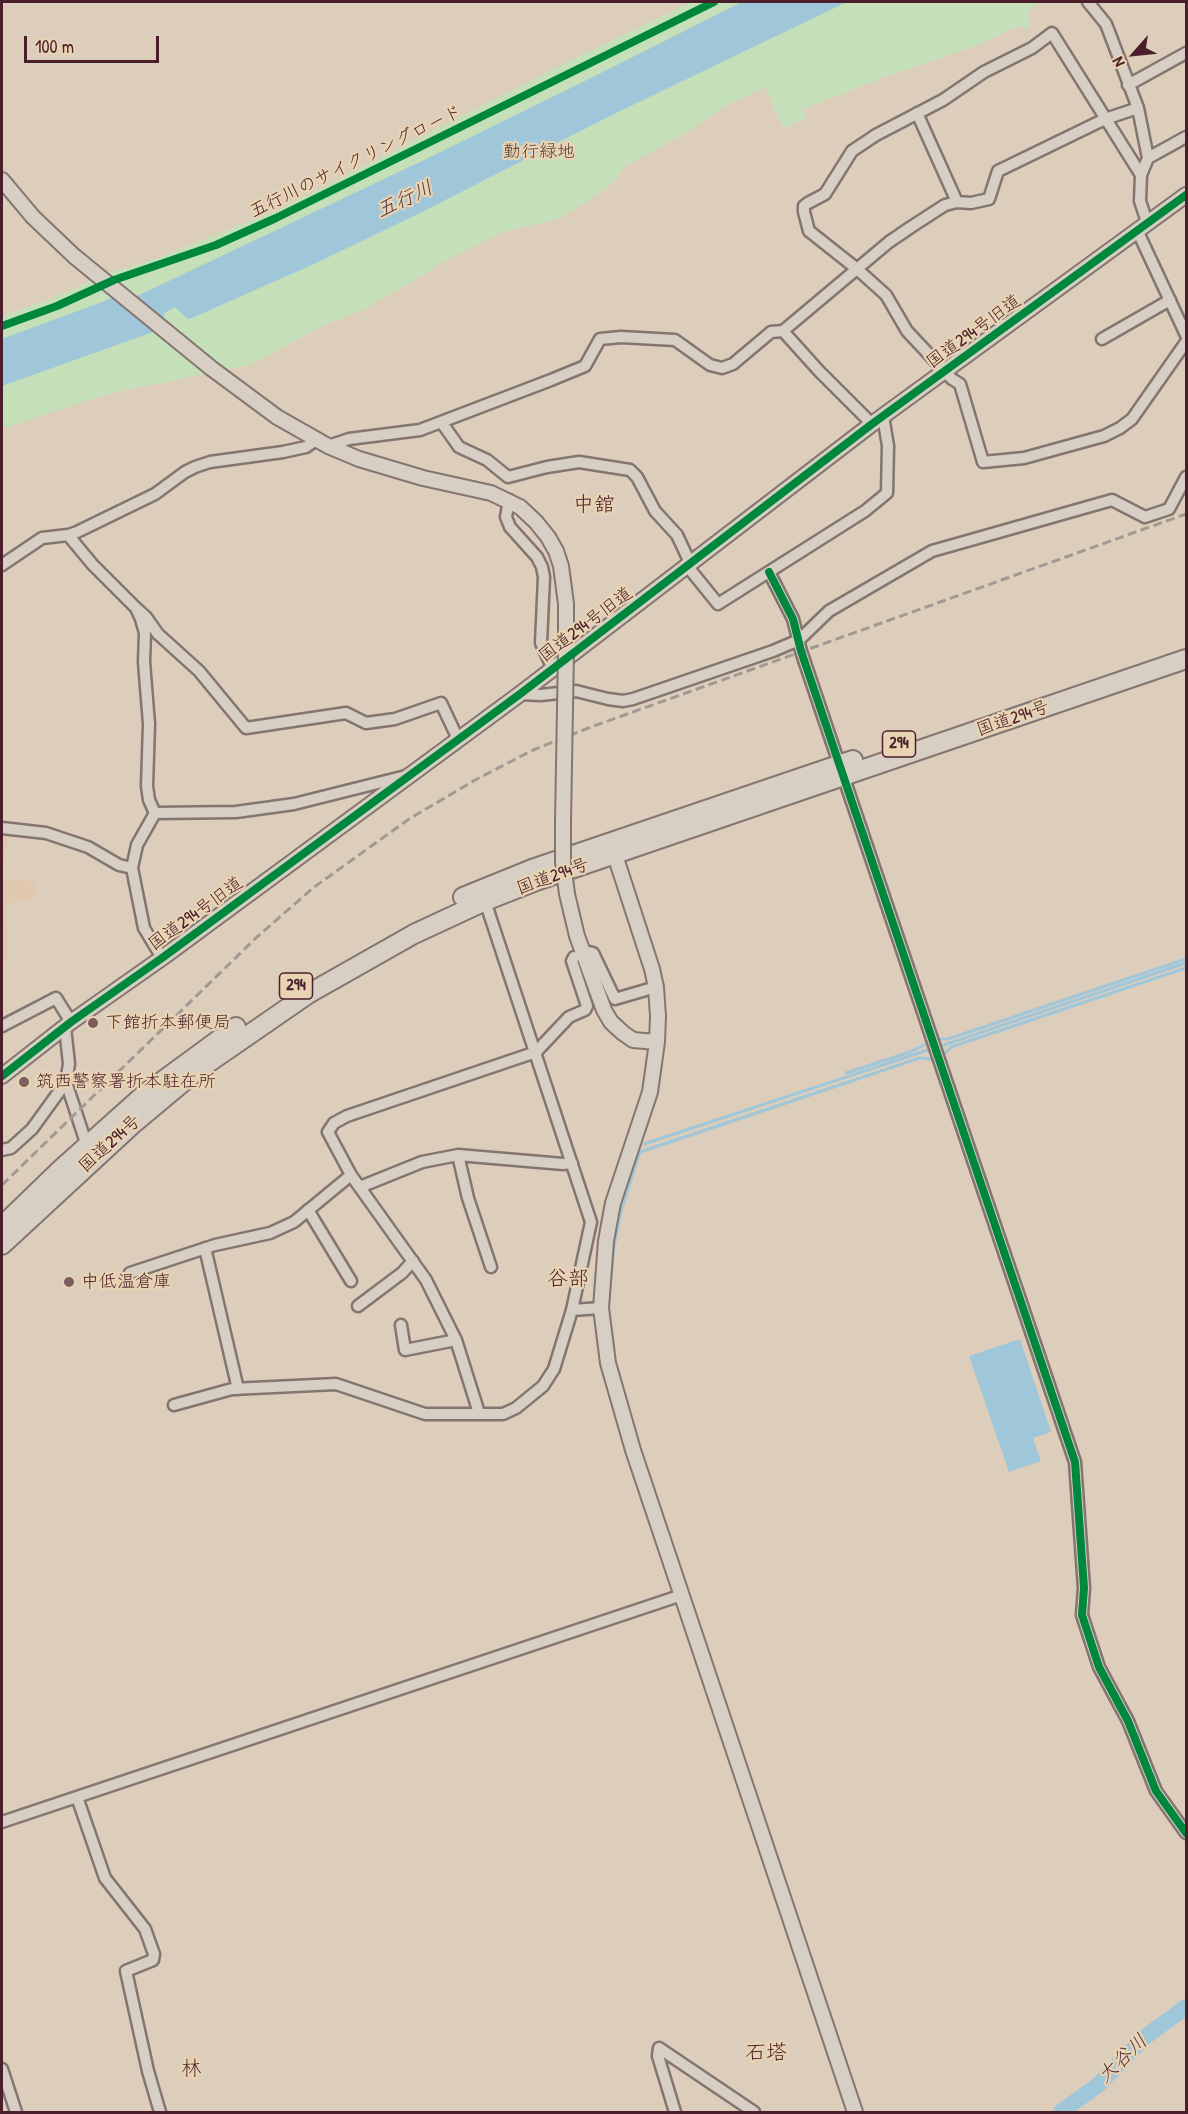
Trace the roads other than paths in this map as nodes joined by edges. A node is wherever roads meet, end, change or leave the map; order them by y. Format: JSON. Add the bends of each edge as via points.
{"nodes":[{"id":1,"x":1088,"y":2,"type":"edge"},
{"id":2,"x":1186,"y":53,"type":"edge"},
{"id":3,"x":1128,"y":85,"type":"junction"},
{"id":4,"x":1138,"y":108,"type":"junction"},
{"id":5,"x":917,"y":113,"type":"junction"},
{"id":6,"x":1105,"y":119,"type":"junction"},
{"id":7,"x":1186,"y":137,"type":"edge"},
{"id":8,"x":1148,"y":158,"type":"junction"},
{"id":9,"x":1141,"y":175,"type":"junction"},
{"id":10,"x":2,"y":180,"type":"edge"},
{"id":11,"x":1186,"y":195,"type":"edge"},
{"id":12,"x":957,"y":202,"type":"junction"},
{"id":13,"x":1142,"y":226,"type":"junction"},
{"id":14,"x":857,"y":269,"type":"junction"},
{"id":15,"x":1170,"y":300,"type":"junction"},
{"id":16,"x":783,"y":331,"type":"junction"},
{"id":17,"x":1186,"y":335,"type":"edge"},
{"id":18,"x":1102,"y":339,"type":"dead end"},
{"id":19,"x":1186,"y":342,"type":"edge"},
{"id":20,"x":945,"y":371,"type":"junction"},
{"id":21,"x":878,"y":420,"type":"junction"},
{"id":22,"x":442,"y":423,"type":"junction"},
{"id":23,"x":322,"y":443,"type":"junction"},
{"id":24,"x":1186,"y":477,"type":"edge"},
{"id":25,"x":509,"y":500,"type":"junction"},
{"id":26,"x":68,"y":535,"type":"junction"},
{"id":27,"x":2,"y":566,"type":"edge"},
{"id":28,"x":690,"y":566,"type":"junction"},
{"id":29,"x":769,"y":572,"type":"junction"},
{"id":30,"x":136,"y":608,"type":"junction"},
{"id":31,"x":799,"y":640,"type":"junction"},
{"id":32,"x":1186,"y":646,"type":"edge"},
{"id":33,"x":1186,"y":659,"type":"edge"},
{"id":34,"x":553,"y":669,"type":"junction"},
{"id":35,"x":520,"y":694,"type":"junction"},
{"id":36,"x":458,"y":739,"type":"junction"},
{"id":37,"x":842,"y":770,"type":"junction"},
{"id":38,"x":412,"y":774,"type":"junction"},
{"id":39,"x":155,"y":813,"type":"junction"},
{"id":40,"x":2,"y":828,"type":"edge"},
{"id":41,"x":613,"y":848,"type":"junction"},
{"id":42,"x":132,"y":868,"type":"junction"},
{"id":43,"x":485,"y":901,"type":"junction"},
{"id":44,"x":589,"y":952,"type":"dead end"},
{"id":45,"x":574,"y":957,"type":"dead end"},
{"id":46,"x":162,"y":958,"type":"junction"},
{"id":47,"x":656,"y":987,"type":"junction"},
{"id":48,"x":68,"y":1025,"type":"junction"},
{"id":49,"x":2,"y":1026,"type":"edge"},
{"id":50,"x":657,"y":1042,"type":"junction"},
{"id":51,"x":536,"y":1052,"type":"junction"},
{"id":52,"x":2,"y":1076,"type":"edge"},
{"id":53,"x":66,"y":1082,"type":"junction"},
{"id":54,"x":2,"y":1150,"type":"edge"},
{"id":55,"x":89,"y":1153,"type":"junction"},
{"id":56,"x":458,"y":1155,"type":"junction"},
{"id":57,"x":572,"y":1163,"type":"junction"},
{"id":58,"x":351,"y":1175,"type":"junction"},
{"id":59,"x":360,"y":1187,"type":"junction"},
{"id":60,"x":308,"y":1210,"type":"junction"},
{"id":61,"x":2,"y":1226,"type":"edge"},
{"id":62,"x":2,"y":1245,"type":"edge"},
{"id":63,"x":205,"y":1248,"type":"junction"},
{"id":64,"x":413,"y":1262,"type":"junction"},
{"id":65,"x":490,"y":1267,"type":"dead end"},
{"id":66,"x":130,"y":1273,"type":"dead end"},
{"id":67,"x":351,"y":1281,"type":"dead end"},
{"id":68,"x":358,"y":1306,"type":"dead end"},
{"id":69,"x":601,"y":1308,"type":"junction"},
{"id":70,"x":572,"y":1310,"type":"junction"},
{"id":71,"x":401,"y":1325,"type":"dead end"},
{"id":72,"x":456,"y":1340,"type":"junction"},
{"id":73,"x":238,"y":1389,"type":"junction"},
{"id":74,"x":174,"y":1405,"type":"dead end"},
{"id":75,"x":479,"y":1413,"type":"junction"},
{"id":76,"x":682,"y":1595,"type":"junction"},
{"id":77,"x":77,"y":1797,"type":"junction"},
{"id":78,"x":2,"y":1822,"type":"edge"},
{"id":79,"x":1186,"y":1833,"type":"edge"},
{"id":80,"x":2,"y":2069,"type":"edge"},
{"id":81,"x":16,"y":2112,"type":"edge"},
{"id":82,"x":160,"y":2112,"type":"edge"},
{"id":83,"x":675,"y":2112,"type":"edge"},
{"id":84,"x":754,"y":2112,"type":"edge"},
{"id":85,"x":855,"y":2112,"type":"edge"}],
"edges":[{"from":1,"to":3,"type":"street","via":[[1106,24]]},
{"from":2,"to":3,"type":"street"},
{"from":3,"to":4,"type":"street"},
{"from":4,"to":6,"type":"street"},
{"from":4,"to":8,"type":"street"},
{"from":5,"to":6,"type":"street","via":[[1052,33]]},
{"from":5,"to":12,"type":"street"},
{"from":5,"to":14,"type":"street","via":[[852,151],[825,194],[804,206],[809,231]]},
{"from":6,"to":9,"type":"street"},
{"from":6,"to":12,"type":"street","via":[[998,171],[989,199]]},
{"from":7,"to":8,"type":"street"},
{"from":8,"to":9,"type":"street"},
{"from":9,"to":13,"type":"street"},
{"from":10,"to":23,"type":"street","via":[[74,256],[205,362],[278,417]]},
{"from":11,"to":13,"type":"street","name":"国道294号旧道"},
{"from":12,"to":14,"type":"street","via":[[945,205],[911,227]]},
{"from":13,"to":15,"type":"street"},
{"from":13,"to":20,"type":"street","name":"国道294号旧道"},
{"from":14,"to":16,"type":"street"},
{"from":14,"to":20,"type":"street","via":[[886,295],[907,331]]},
{"from":15,"to":17,"type":"street"},
{"from":15,"to":18,"type":"street"},
{"from":16,"to":21,"type":"street","via":[[819,371]]},
{"from":16,"to":22,"type":"street","via":[[771,333],[733,364],[722,368],[710,365],[675,340],[600,339],[585,366]]},
{"from":19,"to":20,"type":"street","via":[[1132,419],[1120,428],[1024,458],[983,462],[960,384]]},
{"from":20,"to":21,"type":"street","name":"国道294号旧道"},
{"from":21,"to":28,"type":"street","name":"国道294号旧道"},
{"from":21,"to":29,"type":"street","via":[[888,446],[887,492],[865,511]]},
{"from":22,"to":23,"type":"street","via":[[420,430]]},
{"from":22,"to":28,"type":"street","via":[[459,447],[487,460],[510,478],[579,462],[630,470],[655,510],[677,535]]},
{"from":23,"to":25,"type":"street","via":[[387,469]]},
{"from":23,"to":26,"type":"street","via":[[195,467],[154,494]]},
{"from":24,"to":31,"type":"street","via":[[1169,509],[1144,517],[1112,500],[932,551],[829,611]]},
{"from":25,"to":34,"type":"street","via":[[506,512],[510,527],[542,567],[541,642]]},
{"from":25,"to":50,"type":"street","bridge":true,"via":[[536,522],[556,550],[564,582],[563,862],[577,936],[611,1022],[633,1040]]},
{"from":26,"to":27,"type":"street","via":[[42,538]]},
{"from":26,"to":30,"type":"street"},
{"from":28,"to":29,"type":"street","via":[[718,604]]},
{"from":28,"to":34,"type":"street","name":"国道294号旧道"},
{"from":29,"to":31,"type":"street"},
{"from":30,"to":36,"type":"street","via":[[199,671],[246,728],[346,713],[366,723],[376,722],[441,703]]},
{"from":30,"to":39,"type":"street","via":[[145,633],[147,786]]},
{"from":31,"to":35,"type":"street","via":[[623,701],[576,691]]},
{"from":31,"to":37,"type":"street"},
{"from":32,"to":37,"type":"highway","name":"国道294号","number":"294"},
{"from":33,"to":37,"type":"highway","name":"国道294号","number":"294"},
{"from":34,"to":35,"type":"street","name":"国道294号旧道"},
{"from":35,"to":36,"type":"street","name":"国道294号旧道"},
{"from":36,"to":38,"type":"street","name":"国道294号旧道"},
{"from":37,"to":41,"type":"highway","name":"国道294号","number":"294"},
{"from":37,"to":79,"type":"street","via":[[1075,1462],[1084,1588],[1082,1615],[1092,1646],[1156,1791]]},
{"from":38,"to":39,"type":"street","via":[[294,804],[236,812]]},
{"from":38,"to":46,"type":"street","name":"国道294号旧道"},
{"from":39,"to":42,"type":"street","via":[[137,845]]},
{"from":40,"to":42,"type":"street","via":[[46,833]]},
{"from":41,"to":43,"type":"highway","name":"国道294号","number":"294"},
{"from":41,"to":47,"type":"street"},
{"from":41,"to":55,"type":"highway","name":"国道294号","number":"294","via":[[532,869],[481,889],[336,962],[267,1005],[146,1093]]},
{"from":42,"to":46,"type":"street","via":[[144,928]]},
{"from":43,"to":51,"type":"street"},
{"from":43,"to":55,"type":"highway","name":"国道294号","number":"294","via":[[379,952],[274,1015]]},
{"from":44,"to":47,"type":"street","via":[[593,953],[615,999]]},
{"from":45,"to":51,"type":"street","via":[[587,1006],[569,1017]]},
{"from":46,"to":48,"type":"street","name":"国道294号旧道"},
{"from":47,"to":50,"type":"street"},
{"from":48,"to":49,"type":"street","via":[[56,998]]},
{"from":48,"to":52,"type":"street","name":"国道294号旧道"},
{"from":48,"to":53,"type":"street"},
{"from":50,"to":69,"type":"street","via":[[650,1092],[614,1203],[603,1262]]},
{"from":51,"to":57,"type":"street"},
{"from":51,"to":58,"type":"street","via":[[334,1123],[328,1132]]},
{"from":53,"to":54,"type":"street","via":[[32,1129]]},
{"from":53,"to":55,"type":"street"},
{"from":55,"to":61,"type":"highway","name":"国道294号","number":"294"},
{"from":55,"to":62,"type":"highway","name":"国道294号","number":"294"},
{"from":56,"to":57,"type":"street"},
{"from":56,"to":59,"type":"street","via":[[422,1162]]},
{"from":56,"to":65,"type":"street"},
{"from":57,"to":70,"type":"street","via":[[591,1222]]},
{"from":58,"to":59,"type":"street"},
{"from":58,"to":60,"type":"street"},
{"from":59,"to":64,"type":"street"},
{"from":60,"to":63,"type":"street","via":[[294,1222],[270,1233]]},
{"from":60,"to":67,"type":"street"},
{"from":63,"to":66,"type":"street"},
{"from":63,"to":73,"type":"street"},
{"from":64,"to":68,"type":"street"},
{"from":64,"to":72,"type":"street"},
{"from":69,"to":70,"type":"street"},
{"from":69,"to":76,"type":"street","via":[[614,1389]]},
{"from":70,"to":75,"type":"street","via":[[554,1369],[543,1386],[503,1414]]},
{"from":71,"to":72,"type":"street","via":[[405,1350]]},
{"from":72,"to":75,"type":"street"},
{"from":73,"to":74,"type":"street"},
{"from":73,"to":75,"type":"street","via":[[336,1384],[425,1414]]},
{"from":76,"to":77,"type":"street"},
{"from":76,"to":85,"type":"street"},
{"from":77,"to":78,"type":"street"},
{"from":77,"to":82,"type":"street","via":[[105,1878],[145,1929],[154,1953],[153,1960],[126,1971]]},
{"from":80,"to":81,"type":"street"},
{"from":83,"to":84,"type":"street","via":[[659,2048]]}]}
